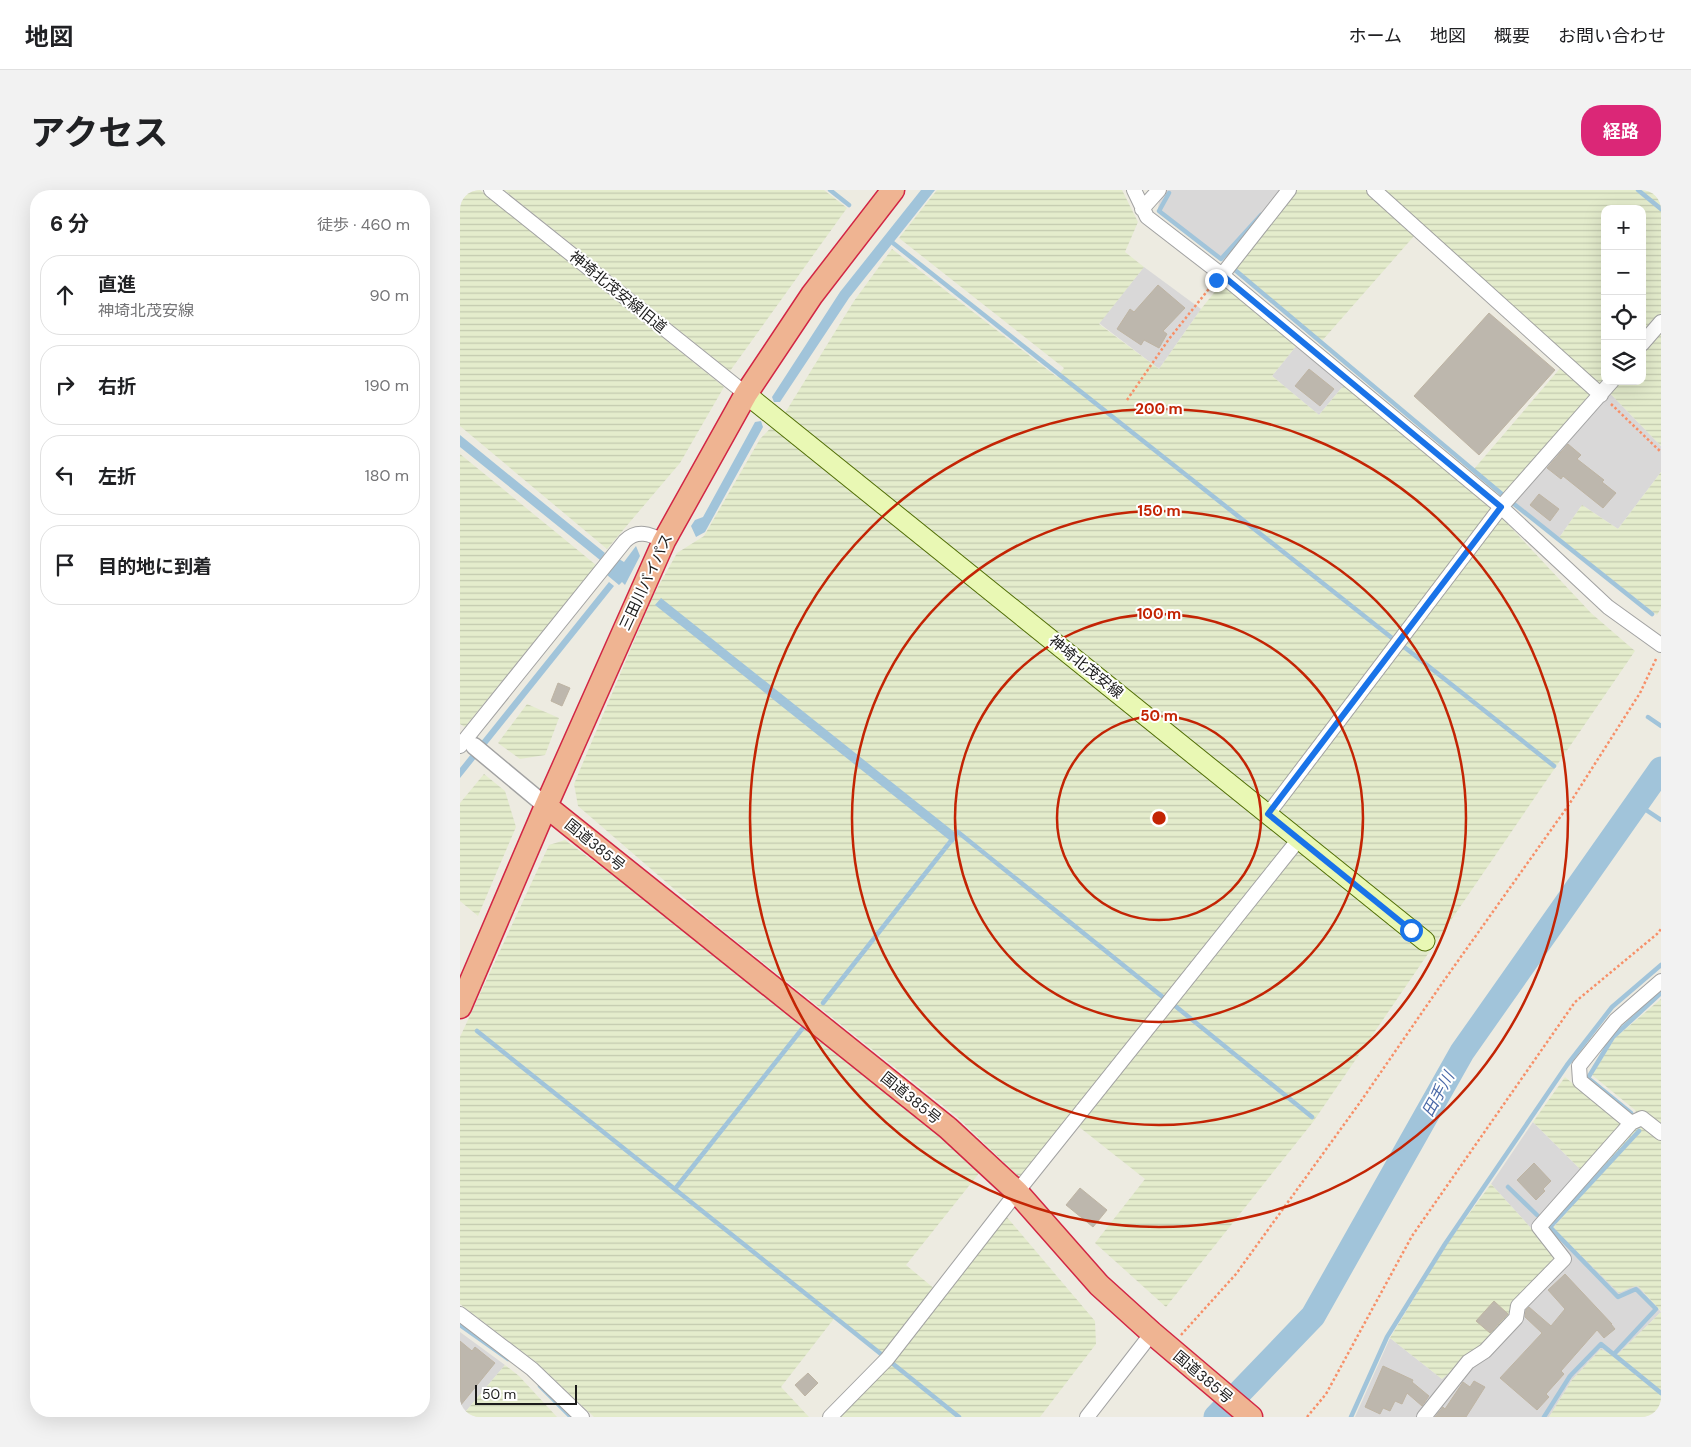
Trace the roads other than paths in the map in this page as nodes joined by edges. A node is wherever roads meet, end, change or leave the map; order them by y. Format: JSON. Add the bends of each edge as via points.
{"nodes":[{"id":1,"x":491,"y":190,"type":"edge"},
{"id":2,"x":893,"y":190,"type":"edge"},
{"id":3,"x":1134,"y":190,"type":"edge"},
{"id":4,"x":1159,"y":190,"type":"edge"},
{"id":5,"x":1290,"y":190,"type":"edge"},
{"id":6,"x":1374,"y":190,"type":"edge"},
{"id":7,"x":1142,"y":209,"type":"junction"},
{"id":8,"x":1222,"y":275,"type":"junction"},
{"id":9,"x":1661,"y":322,"type":"edge"},
{"id":10,"x":1645,"y":340,"type":"edge"},
{"id":11,"x":1609,"y":385,"type":"edge"},
{"id":12,"x":746,"y":394,"type":"junction"},
{"id":13,"x":1601,"y":395,"type":"junction"},
{"id":14,"x":1501,"y":507,"type":"junction"},
{"id":15,"x":664,"y":541,"type":"junction"},
{"id":16,"x":1659,"y":651,"type":"edge"},
{"id":17,"x":469,"y":744,"type":"edge"},
{"id":18,"x":546,"y":806,"type":"junction"},
{"id":19,"x":1268,"y":814,"type":"junction"},
{"id":20,"x":1299,"y":839,"type":"junction"},
{"id":21,"x":1425,"y":941,"type":"dead end"},
{"id":22,"x":1661,"y":981,"type":"edge"},
{"id":23,"x":460,"y":1008,"type":"edge"},
{"id":24,"x":1632,"y":1123,"type":"junction"},
{"id":25,"x":1661,"y":1133,"type":"edge"},
{"id":26,"x":1017,"y":1192,"type":"junction"},
{"id":27,"x":460,"y":1314,"type":"edge"},
{"id":28,"x":1152,"y":1333,"type":"junction"},
{"id":29,"x":582,"y":1417,"type":"edge"},
{"id":30,"x":830,"y":1417,"type":"edge"},
{"id":31,"x":1088,"y":1417,"type":"edge"},
{"id":32,"x":1251,"y":1417,"type":"edge"},
{"id":33,"x":1424,"y":1417,"type":"edge"}],
"edges":[{"from":1,"to":12,"type":"street","name":"神埼北茂安線旧道"},
{"from":2,"to":12,"type":"highway","name":"三田川バイパス","via":[[812,295]]},
{"from":3,"to":7,"type":"street"},
{"from":4,"to":7,"type":"street"},
{"from":5,"to":8,"type":"street"},
{"from":6,"to":13,"type":"street"},
{"from":7,"to":8,"type":"street","via":[[1147,217]]},
{"from":8,"to":14,"type":"street"},
{"from":9,"to":10,"type":"street"},
{"from":11,"to":13,"type":"street"},
{"from":12,"to":15,"type":"highway","name":"三田川バイパス"},
{"from":12,"to":19,"type":"main road","name":"神埼北茂安線"},
{"from":13,"to":14,"type":"street"},
{"from":14,"to":16,"type":"street"},
{"from":14,"to":19,"type":"street"},
{"from":15,"to":17,"type":"street","via":[[637,533],[625,541]]},
{"from":15,"to":18,"type":"highway","name":"三田川バイパス"},
{"from":17,"to":18,"type":"street"},
{"from":18,"to":23,"type":"highway","name":"三田川バイパス"},
{"from":18,"to":26,"type":"highway","name":"国道385号","via":[[948,1128]]},
{"from":19,"to":20,"type":"main road","name":"神埼北茂安線"},
{"from":20,"to":21,"type":"main road","name":"神埼北茂安線"},
{"from":20,"to":26,"type":"street"},
{"from":22,"to":24,"type":"street","via":[[1616,1020],[1579,1066],[1580,1081]]},
{"from":24,"to":25,"type":"street","via":[[1642,1118]]},
{"from":24,"to":33,"type":"street","via":[[1539,1227],[1564,1259],[1518,1306],[1516,1318],[1485,1351],[1468,1362]]},
{"from":26,"to":28,"type":"highway","name":"国道385号","via":[[1099,1285]]},
{"from":26,"to":30,"type":"street","via":[[887,1359]]},
{"from":27,"to":29,"type":"street","via":[[532,1369]]},
{"from":28,"to":31,"type":"street"},
{"from":28,"to":32,"type":"highway","name":"国道385号"}]}
